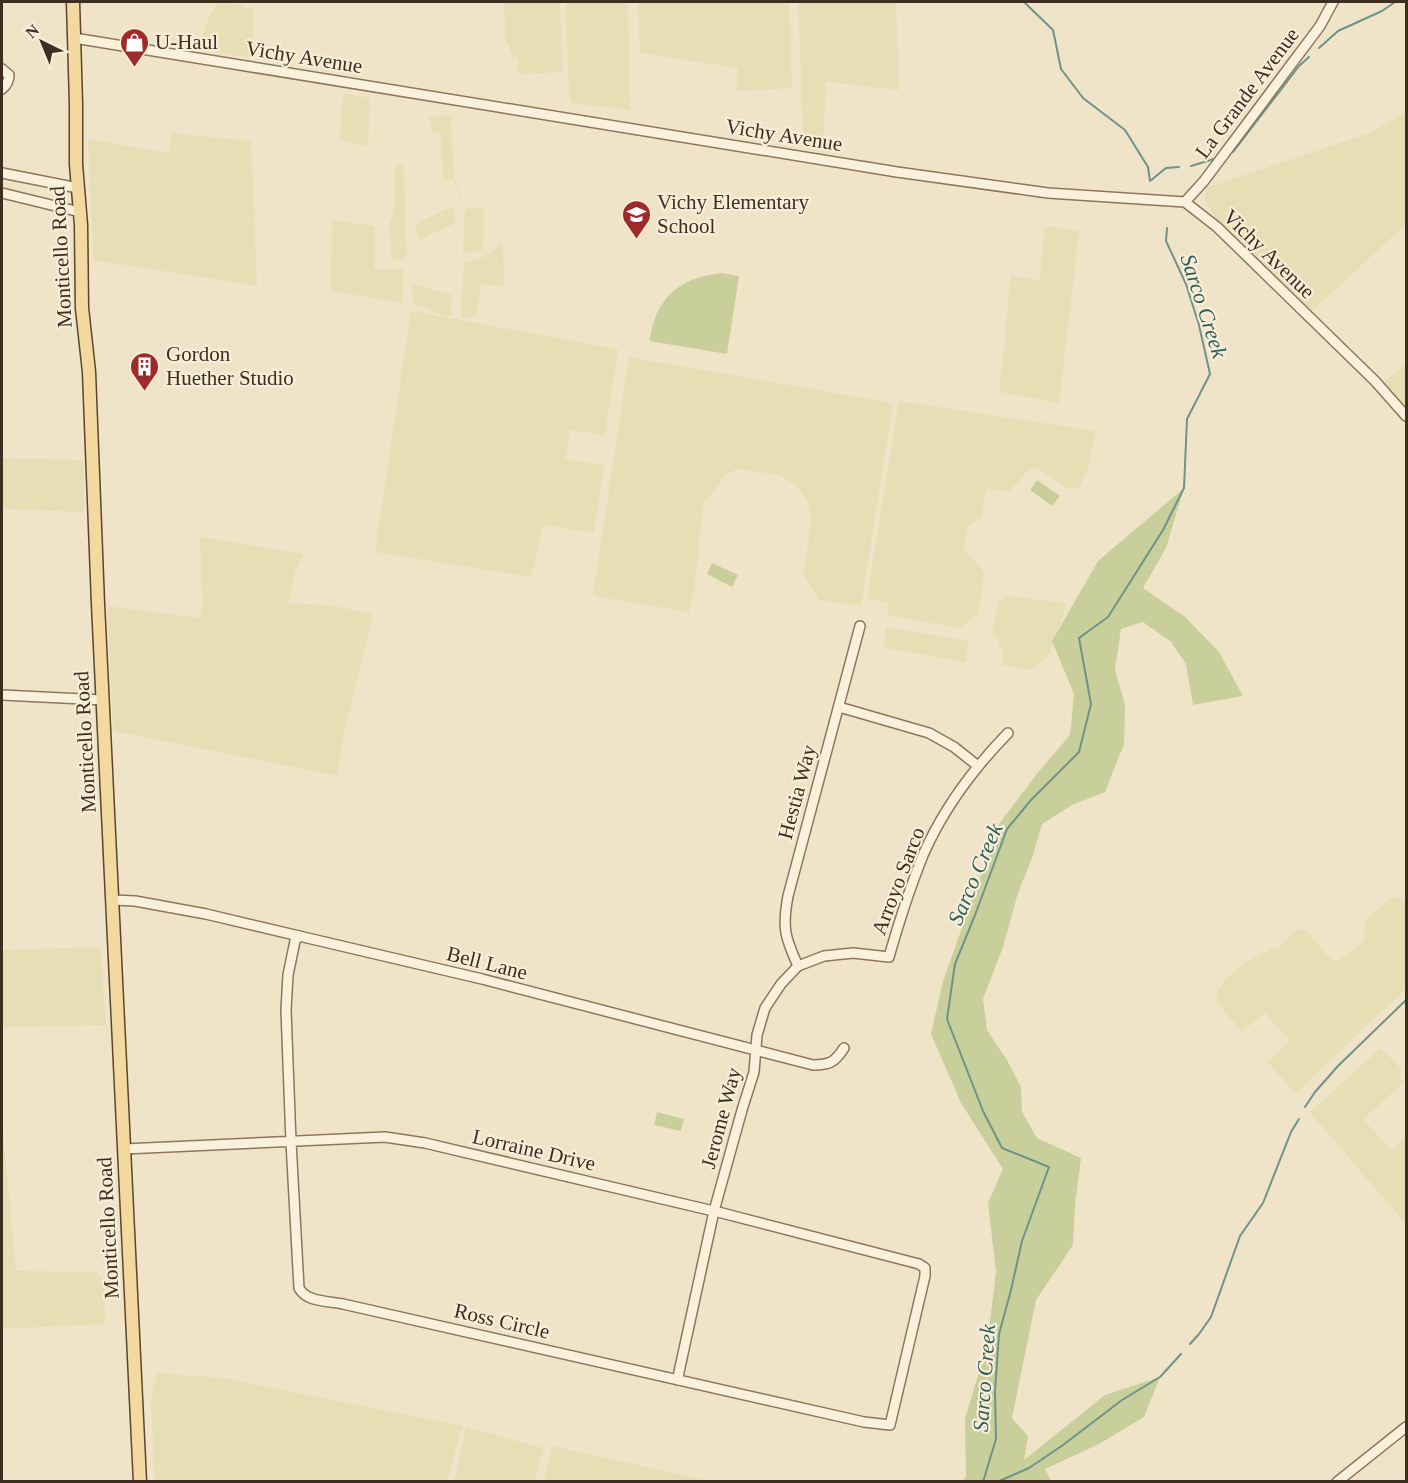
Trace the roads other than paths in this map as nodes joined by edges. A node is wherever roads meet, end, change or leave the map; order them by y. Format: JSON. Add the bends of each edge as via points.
{"nodes":[{"id":1,"x":73,"y":2,"type":"edge"},
{"id":2,"x":1333,"y":2,"type":"edge"},
{"id":3,"x":74,"y":38,"type":"junction"},
{"id":4,"x":2,"y":69,"type":"edge"},
{"id":5,"x":2,"y":88,"type":"edge"},
{"id":6,"x":2,"y":173,"type":"edge"},
{"id":7,"x":78,"y":188,"type":"junction"},
{"id":8,"x":2,"y":193,"type":"edge"},
{"id":9,"x":1185,"y":202,"type":"junction"},
{"id":10,"x":80,"y":212,"type":"junction"},
{"id":11,"x":1407,"y":416,"type":"edge"},
{"id":12,"x":860,"y":626,"type":"dead end"},
{"id":13,"x":2,"y":695,"type":"edge"},
{"id":14,"x":103,"y":700,"type":"junction"},
{"id":15,"x":838,"y":707,"type":"junction"},
{"id":16,"x":1008,"y":733,"type":"dead end"},
{"id":17,"x":978,"y":766,"type":"junction"},
{"id":18,"x":113,"y":900,"type":"junction"},
{"id":19,"x":298,"y":936,"type":"junction"},
{"id":20,"x":889,"y":957,"type":"joint"},
{"id":21,"x":798,"y":966,"type":"junction"},
{"id":22,"x":844,"y":1048,"type":"dead end"},
{"id":23,"x":755,"y":1049,"type":"junction"},
{"id":24,"x":291,"y":1142,"type":"junction"},
{"id":25,"x":124,"y":1149,"type":"junction"},
{"id":26,"x":714,"y":1211,"type":"junction"},
{"id":27,"x":925,"y":1268,"type":"joint"},
{"id":28,"x":678,"y":1380,"type":"junction"},
{"id":29,"x":1407,"y":1428,"type":"edge"},
{"id":30,"x":140,"y":1482,"type":"edge"},
{"id":31,"x":1337,"y":1482,"type":"edge"}],
"edges":[{"from":1,"to":3,"type":"main road","name":"Monticello Road"},
{"from":2,"to":9,"type":"street","name":"La Grande Avenue","via":[[1320,27]]},
{"from":3,"to":7,"type":"main road","name":"Monticello Road"},
{"from":3,"to":9,"type":"street","name":"Vichy Avenue","via":[[897,172],[1048,193]]},
{"from":4,"to":5,"type":"street","via":[[9,75]]},
{"from":6,"to":7,"type":"street"},
{"from":7,"to":10,"type":"main road","name":"Monticello Road"},
{"from":8,"to":10,"type":"street"},
{"from":9,"to":11,"type":"street","name":"Vichy Avenue","via":[[1217,227]]},
{"from":10,"to":14,"type":"main road","name":"Monticello Road"},
{"from":12,"to":15,"type":"street","name":"Hestia Way"},
{"from":13,"to":14,"type":"street"},
{"from":14,"to":18,"type":"main road","name":"Monticello Road"},
{"from":15,"to":17,"type":"street","via":[[929,733]]},
{"from":15,"to":21,"type":"street","name":"Hestia Way","via":[[784,916],[786,936]]},
{"from":16,"to":17,"type":"street","name":"Arroyo Sarco"},
{"from":17,"to":20,"type":"street","name":"Arroyo Sarco","via":[[950,805],[924,853]]},
{"from":18,"to":19,"type":"street","name":"Bell Lane","via":[[206,914]]},
{"from":18,"to":25,"type":"main road","name":"Monticello Road"},
{"from":19,"to":23,"type":"street","name":"Bell Lane"},
{"from":19,"to":24,"type":"street","name":"Ross Circle","via":[[286,990]]},
{"from":20,"to":21,"type":"street","name":"Jerome Way","via":[[852,952],[824,956]]},
{"from":21,"to":23,"type":"street","name":"Jerome Way","via":[[765,1008]]},
{"from":22,"to":23,"type":"street","name":"Bell Lane","via":[[834,1061],[824,1065]]},
{"from":23,"to":26,"type":"street","name":"Jerome Way","via":[[754,1072]]},
{"from":24,"to":25,"type":"street","name":"Lorraine Drive"},
{"from":24,"to":26,"type":"street","name":"Lorraine Drive","via":[[385,1137],[415,1141]]},
{"from":24,"to":28,"type":"street","name":"Ross Circle","via":[[299,1288],[308,1297]]},
{"from":25,"to":30,"type":"main road","name":"Monticello Road"},
{"from":26,"to":27,"type":"street","name":"Lorraine Drive"},
{"from":26,"to":28,"type":"street","name":"Jerome Way"},
{"from":27,"to":28,"type":"street","name":"Ross Circle","via":[[890,1425]]},
{"from":29,"to":31,"type":"street"}]}
